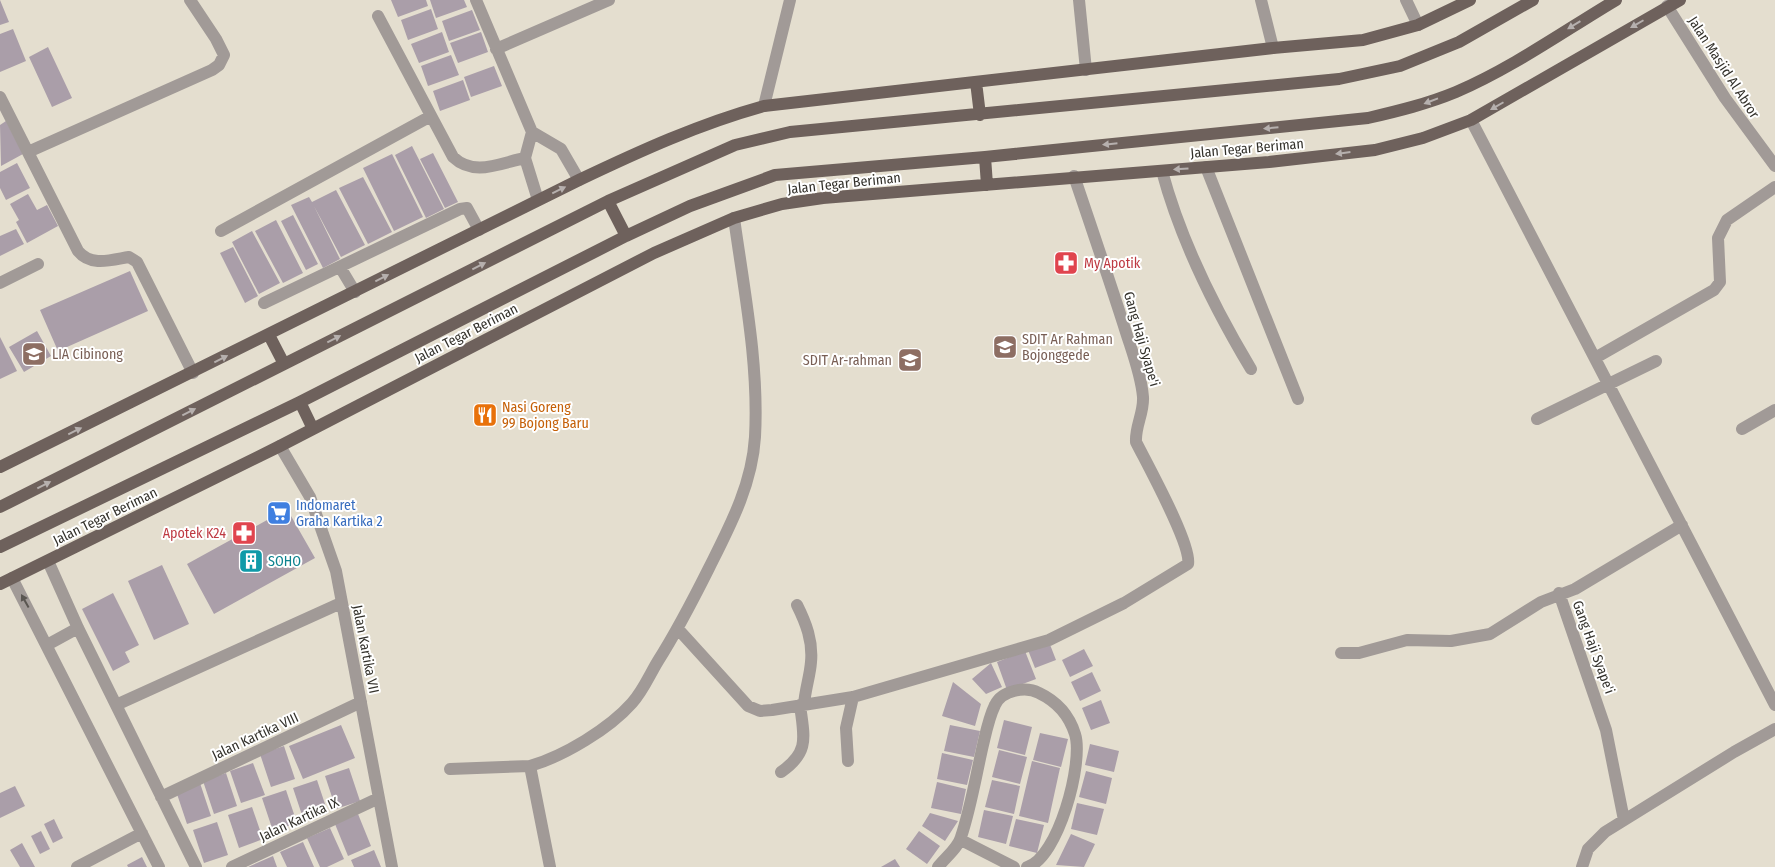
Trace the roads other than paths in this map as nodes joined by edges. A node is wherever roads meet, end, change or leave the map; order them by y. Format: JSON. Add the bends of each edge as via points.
{"nodes":[{"id":1,"x":190,"y":0,"type":"edge"},
{"id":2,"x":476,"y":0,"type":"edge"},
{"id":3,"x":609,"y":0,"type":"edge"},
{"id":4,"x":790,"y":0,"type":"edge"},
{"id":5,"x":1079,"y":0,"type":"edge"},
{"id":6,"x":1261,"y":0,"type":"edge"},
{"id":7,"x":1406,"y":0,"type":"edge"},
{"id":8,"x":1470,"y":0,"type":"edge"},
{"id":9,"x":1533,"y":0,"type":"edge"},
{"id":10,"x":1616,"y":0,"type":"edge"},
{"id":11,"x":1680,"y":0,"type":"edge"},
{"id":12,"x":1668,"y":6,"type":"junction"},
{"id":13,"x":378,"y":16,"type":"dead end"},
{"id":14,"x":1418,"y":25,"type":"junction"},
{"id":15,"x":1273,"y":48,"type":"junction"},
{"id":16,"x":496,"y":49,"type":"junction"},
{"id":17,"x":1086,"y":70,"type":"junction"},
{"id":18,"x":976,"y":82,"type":"junction"},
{"id":19,"x":0,"y":97,"type":"edge"},
{"id":20,"x":764,"y":106,"type":"junction"},
{"id":21,"x":980,"y":114,"type":"junction"},
{"id":22,"x":431,"y":116,"type":"junction"},
{"id":23,"x":1471,"y":120,"type":"junction"},
{"id":24,"x":532,"y":132,"type":"junction"},
{"id":25,"x":28,"y":152,"type":"junction"},
{"id":26,"x":985,"y":157,"type":"junction"},
{"id":27,"x":525,"y":158,"type":"junction"},
{"id":28,"x":1775,"y":166,"type":"edge"},
{"id":29,"x":1206,"y":168,"type":"junction"},
{"id":30,"x":1162,"y":171,"type":"junction"},
{"id":31,"x":1074,"y":176,"type":"junction"},
{"id":32,"x":579,"y":180,"type":"junction"},
{"id":33,"x":987,"y":185,"type":"junction"},
{"id":34,"x":1775,"y":187,"type":"edge"},
{"id":35,"x":538,"y":200,"type":"junction"},
{"id":36,"x":608,"y":201,"type":"junction"},
{"id":37,"x":734,"y":218,"type":"junction"},
{"id":38,"x":479,"y":230,"type":"junction"},
{"id":39,"x":221,"y":231,"type":"dead end"},
{"id":40,"x":626,"y":236,"type":"junction"},
{"id":41,"x":38,"y":264,"type":"dead end"},
{"id":42,"x":340,"y":267,"type":"junction"},
{"id":43,"x":0,"y":283,"type":"edge"},
{"id":44,"x":355,"y":292,"type":"junction"},
{"id":45,"x":264,"y":303,"type":"dead end"},
{"id":46,"x":269,"y":334,"type":"junction"},
{"id":47,"x":1595,"y":358,"type":"junction"},
{"id":48,"x":1656,"y":361,"type":"dead end"},
{"id":49,"x":284,"y":364,"type":"junction"},
{"id":50,"x":1251,"y":369,"type":"dead end"},
{"id":51,"x":193,"y":373,"type":"junction"},
{"id":52,"x":1608,"y":385,"type":"junction"},
{"id":53,"x":1298,"y":399,"type":"dead end"},
{"id":54,"x":300,"y":402,"type":"junction"},
{"id":55,"x":1775,"y":410,"type":"edge"},
{"id":56,"x":1537,"y":419,"type":"dead end"},
{"id":57,"x":313,"y":429,"type":"junction"},
{"id":58,"x":1742,"y":429,"type":"dead end"},
{"id":59,"x":280,"y":446,"type":"junction"},
{"id":60,"x":0,"y":467,"type":"edge"},
{"id":61,"x":0,"y":507,"type":"edge"},
{"id":62,"x":1682,"y":525,"type":"junction"},
{"id":63,"x":0,"y":547,"type":"edge"},
{"id":64,"x":48,"y":561,"type":"junction"},
{"id":65,"x":12,"y":578,"type":"junction"},
{"id":66,"x":0,"y":584,"type":"edge"},
{"id":67,"x":1559,"y":593,"type":"junction"},
{"id":68,"x":342,"y":603,"type":"junction"},
{"id":69,"x":798,"y":605,"type":"dead end"},
{"id":70,"x":78,"y":628,"type":"junction"},
{"id":71,"x":678,"y":629,"type":"junction"},
{"id":72,"x":47,"y":645,"type":"junction"},
{"id":73,"x":1341,"y":653,"type":"dead end"},
{"id":74,"x":854,"y":697,"type":"junction"},
{"id":75,"x":361,"y":702,"type":"junction"},
{"id":76,"x":116,"y":705,"type":"junction"},
{"id":77,"x":802,"y":705,"type":"junction"},
{"id":78,"x":1775,"y":705,"type":"edge"},
{"id":79,"x":1775,"y":729,"type":"edge"},
{"id":80,"x":848,"y":761,"type":"dead end"},
{"id":81,"x":530,"y":766,"type":"junction"},
{"id":82,"x":450,"y":769,"type":"dead end"},
{"id":83,"x":781,"y":772,"type":"dead end"},
{"id":84,"x":162,"y":797,"type":"junction"},
{"id":85,"x":379,"y":798,"type":"junction"},
{"id":86,"x":1624,"y":820,"type":"junction"},
{"id":87,"x":142,"y":833,"type":"junction"},
{"id":88,"x":960,"y":840,"type":"junction"},
{"id":89,"x":77,"y":867,"type":"edge"},
{"id":90,"x":159,"y":867,"type":"edge"},
{"id":91,"x":196,"y":867,"type":"edge"},
{"id":92,"x":232,"y":867,"type":"edge"},
{"id":93,"x":392,"y":867,"type":"edge"},
{"id":94,"x":550,"y":867,"type":"edge"},
{"id":95,"x":938,"y":867,"type":"edge"},
{"id":96,"x":1014,"y":867,"type":"edge"},
{"id":97,"x":1027,"y":867,"type":"edge"},
{"id":98,"x":1582,"y":867,"type":"edge"}],
"edges":[{"from":1,"to":25,"type":"street","via":[[216,38],[224,56],[219,65]]},
{"from":2,"to":16,"type":"street"},
{"from":3,"to":16,"type":"street"},
{"from":4,"to":20,"type":"street"},
{"from":5,"to":17,"type":"street"},
{"from":6,"to":15,"type":"street"},
{"from":7,"to":14,"type":"street"},
{"from":8,"to":14,"type":"main road"},
{"from":9,"to":21,"type":"main road","via":[[1458,42],[1400,66],[1339,79]]},
{"from":10,"to":26,"type":"main road","name":"Jalan Tegar Beriman","one_way":true,"via":[[1498,70],[1456,92],[1416,107],[1368,118]]},
{"from":11,"to":12,"type":"main road","name":"Jalan Tegar Beriman"},
{"from":12,"to":23,"type":"main road","name":"Jalan Tegar Beriman","one_way":true},
{"from":12,"to":28,"type":"street","name":"Jalan Masjid Al Abror","via":[[1725,98]]},
{"from":13,"to":22,"type":"street"},
{"from":14,"to":15,"type":"main road","via":[[1363,40]]},
{"from":15,"to":17,"type":"main road"},
{"from":16,"to":24,"type":"street"},
{"from":17,"to":18,"type":"main road"},
{"from":18,"to":20,"type":"main road"},
{"from":18,"to":21,"type":"main road"},
{"from":19,"to":25,"type":"street"},
{"from":20,"to":32,"type":"main road","via":[[719,118],[664,140]]},
{"from":21,"to":36,"type":"main road","via":[[790,132],[735,145]]},
{"from":22,"to":27,"type":"street","via":[[453,157],[462,165],[475,169]]},
{"from":22,"to":39,"type":"street"},
{"from":23,"to":29,"type":"main road","name":"Jalan Tegar Beriman","one_way":true,"via":[[1423,138],[1375,150]]},
{"from":23,"to":47,"type":"street"},
{"from":24,"to":27,"type":"street"},
{"from":24,"to":32,"type":"street","via":[[561,149]]},
{"from":25,"to":51,"type":"street","via":[[84,258],[91,261],[130,257],[137,262]]},
{"from":26,"to":33,"type":"main road"},
{"from":26,"to":40,"type":"main road","name":"Jalan Tegar Beriman","via":[[774,175],[690,206]]},
{"from":27,"to":35,"type":"street"},
{"from":29,"to":30,"type":"main road","name":"Jalan Tegar Beriman","one_way":true},
{"from":29,"to":53,"type":"street"},
{"from":30,"to":31,"type":"main road","name":"Jalan Tegar Beriman"},
{"from":30,"to":50,"type":"street","via":[[1170,202],[1217,312]]},
{"from":31,"to":33,"type":"main road","name":"Jalan Tegar Beriman"},
{"from":31,"to":74,"type":"street","name":"Gang Haji Syape'i","via":[[1107,271],[1143,397],[1136,442],[1175,523],[1189,557],[1188,564],[1124,603],[1049,640]]},
{"from":35,"to":32,"type":"main road","one_way":true},
{"from":33,"to":37,"type":"main road","name":"Jalan Tegar Beriman","via":[[823,198],[782,204]]},
{"from":34,"to":47,"type":"street","via":[[1727,220],[1718,238],[1720,282],[1714,290]]},
{"from":35,"to":38,"type":"main road"},
{"from":36,"to":40,"type":"main road"},
{"from":49,"to":36,"type":"main road","one_way":true},
{"from":37,"to":57,"type":"main road","name":"Jalan Tegar Beriman","via":[[654,253]]},
{"from":37,"to":71,"type":"street","via":[[751,343],[754,437],[748,481],[735,515]]},
{"from":38,"to":42,"type":"street","via":[[467,208],[460,208]]},
{"from":44,"to":38,"type":"main road","one_way":true},
{"from":40,"to":54,"type":"main road","name":"Jalan Tegar Beriman"},
{"from":41,"to":43,"type":"street"},
{"from":42,"to":44,"type":"street"},
{"from":42,"to":45,"type":"street"},
{"from":44,"to":46,"type":"main road"},
{"from":46,"to":49,"type":"main road"},
{"from":51,"to":46,"type":"main road","one_way":true},
{"from":47,"to":52,"type":"street"},
{"from":48,"to":52,"type":"street"},
{"from":61,"to":49,"type":"main road","one_way":true},
{"from":60,"to":51,"type":"main road","one_way":true},
{"from":52,"to":56,"type":"street"},
{"from":52,"to":62,"type":"street"},
{"from":54,"to":57,"type":"main road"},
{"from":54,"to":63,"type":"main road","name":"Jalan Tegar Beriman"},
{"from":55,"to":58,"type":"street"},
{"from":57,"to":59,"type":"main road","name":"Jalan Tegar Beriman"},
{"from":59,"to":64,"type":"main road","name":"Jalan Tegar Beriman"},
{"from":59,"to":68,"type":"street","name":"Jalan Kartika VII","via":[[310,497],[336,571]]},
{"from":62,"to":67,"type":"street","via":[[1574,589]]},
{"from":62,"to":78,"type":"street"},
{"from":64,"to":65,"type":"main road","name":"Jalan Tegar Beriman"},
{"from":64,"to":70,"type":"street"},
{"from":65,"to":66,"type":"main road","name":"Jalan Tegar Beriman"},
{"from":72,"to":65,"type":"street","one_way":true},
{"from":67,"to":73,"type":"street","name":"Gang Haji Syape'i","via":[[1490,634],[1451,640],[1406,640],[1359,653]]},
{"from":67,"to":86,"type":"street","name":"Gang Haji Syape'i","via":[[1606,730]]},
{"from":68,"to":75,"type":"street","name":"Jalan Kartika VII"},
{"from":68,"to":76,"type":"street"},
{"from":69,"to":77,"type":"street","via":[[811,643],[811,663]]},
{"from":70,"to":72,"type":"street"},
{"from":70,"to":76,"type":"street"},
{"from":71,"to":77,"type":"street","via":[[748,706],[760,711]]},
{"from":71,"to":81,"type":"street","via":[[634,702],[588,738]]},
{"from":72,"to":87,"type":"street"},
{"from":74,"to":77,"type":"street"},
{"from":74,"to":80,"type":"street","via":[[846,728]]},
{"from":75,"to":84,"type":"street","name":"Jalan Kartika VIII"},
{"from":75,"to":85,"type":"street","name":"Jalan Kartika VII"},
{"from":76,"to":84,"type":"street"},
{"from":77,"to":83,"type":"street","via":[[803,744],[800,755]]},
{"from":79,"to":86,"type":"street"},
{"from":81,"to":82,"type":"street"},
{"from":81,"to":94,"type":"street"},
{"from":84,"to":91,"type":"street"},
{"from":85,"to":92,"type":"street","name":"Jalan Kartika IX"},
{"from":85,"to":93,"type":"street","name":"Jalan Kartika VII"},
{"from":86,"to":98,"type":"street","via":[[1595,840]]},
{"from":87,"to":89,"type":"street"},
{"from":87,"to":90,"type":"street"},
{"from":88,"to":95,"type":"street"},
{"from":88,"to":96,"type":"street"},
{"from":88,"to":97,"type":"street","via":[[996,703],[1017,690],[1031,689],[1059,706],[1076,736],[1077,754],[1059,830],[1040,860]]}]}
